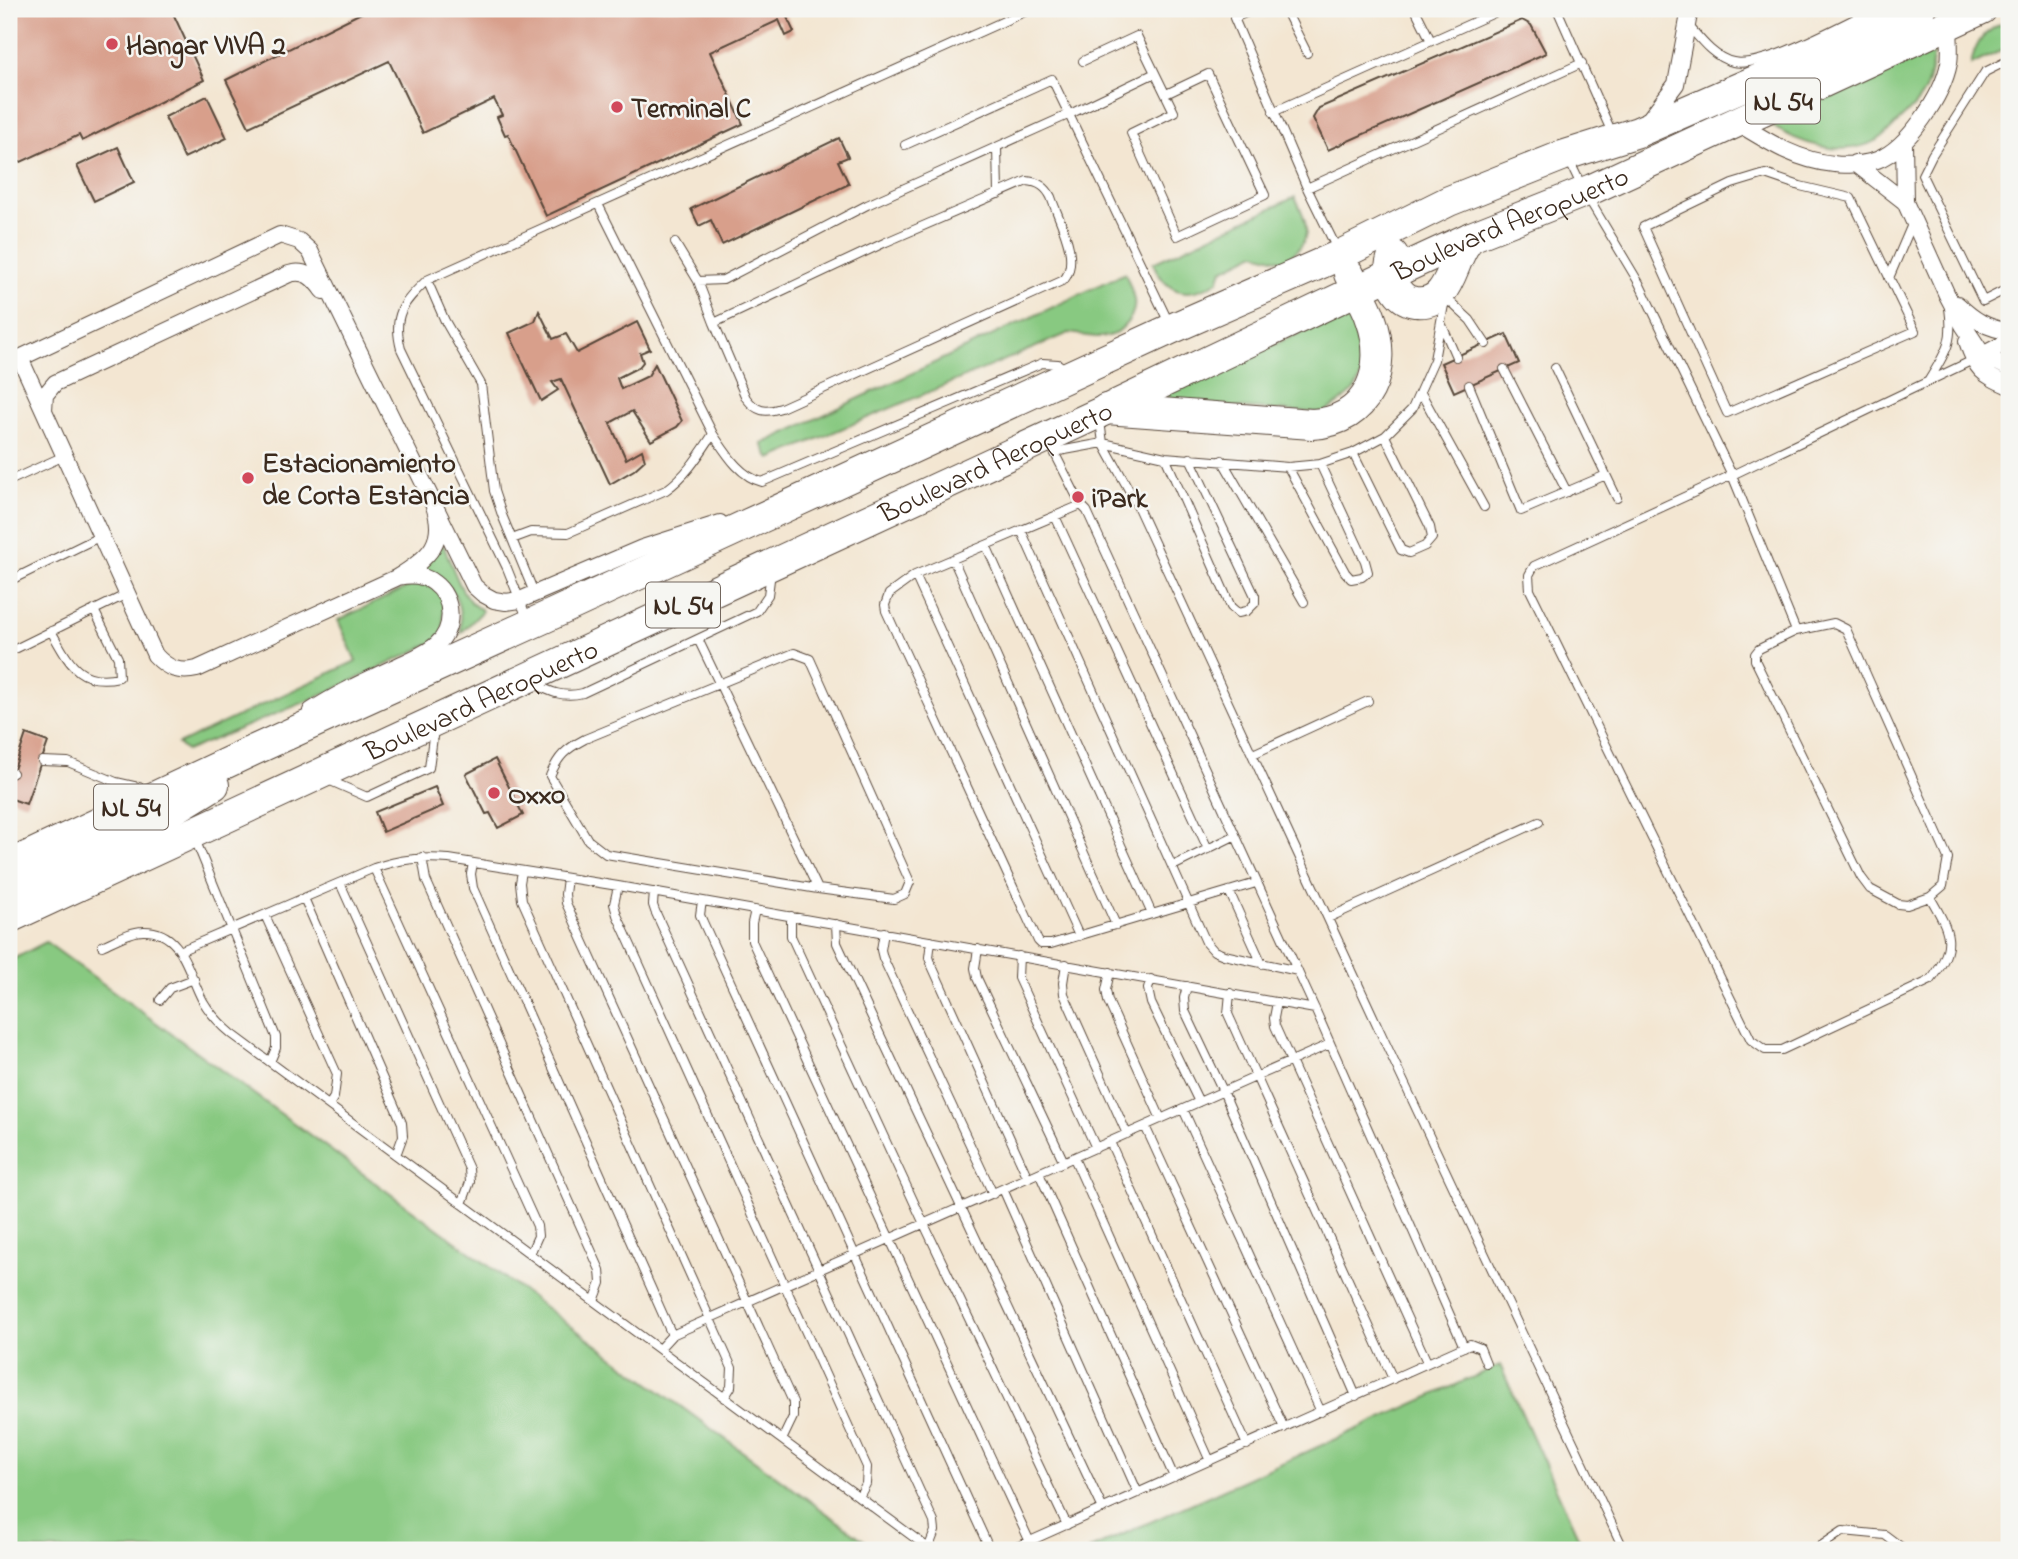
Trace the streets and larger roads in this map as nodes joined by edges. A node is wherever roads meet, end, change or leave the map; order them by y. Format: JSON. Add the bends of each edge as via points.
{"nodes":[{"id":1,"x":1690,"y":9,"type":"edge"},
{"id":2,"x":1982,"y":9,"type":"edge"},
{"id":3,"x":1913,"y":10,"type":"edge"},
{"id":4,"x":1949,"y":25,"type":"junction"},
{"id":5,"x":1736,"y":122,"type":"junction"},
{"id":6,"x":1627,"y":136,"type":"junction"},
{"id":7,"x":1903,"y":141,"type":"junction"},
{"id":8,"x":1565,"y":155,"type":"junction"},
{"id":9,"x":1855,"y":163,"type":"junction"},
{"id":10,"x":1905,"y":202,"type":"junction"},
{"id":11,"x":1471,"y":237,"type":"junction"},
{"id":12,"x":1340,"y":255,"type":"junction"},
{"id":13,"x":1389,"y":275,"type":"junction"},
{"id":14,"x":1357,"y":291,"type":"junction"},
{"id":15,"x":1947,"y":295,"type":"junction"},
{"id":16,"x":344,"y":321,"type":"junction"},
{"id":17,"x":2009,"y":331,"type":"edge"},
{"id":18,"x":2009,"y":341,"type":"edge"},
{"id":19,"x":1978,"y":357,"type":"junction"},
{"id":20,"x":2009,"y":368,"type":"edge"},
{"id":21,"x":2009,"y":386,"type":"edge"},
{"id":22,"x":1102,"y":411,"type":"junction"},
{"id":23,"x":46,"y":417,"type":"junction"},
{"id":24,"x":432,"y":500,"type":"junction"},
{"id":25,"x":396,"y":578,"type":"junction"},
{"id":26,"x":532,"y":609,"type":"junction"},
{"id":27,"x":254,"y":750,"type":"junction"},
{"id":28,"x":9,"y":865,"type":"edge"},
{"id":29,"x":9,"y":889,"type":"edge"},
{"id":30,"x":9,"y":918,"type":"edge"}],
"edges":[{"from":1,"to":6,"type":"street","via":[[1676,84]]},
{"from":2,"to":4,"type":"highway","name":"Boulevard Aeropuerto","number":"NL 54"},
{"from":3,"to":6,"type":"highway","name":"Boulevard Aeropuerto","number":"NL 54"},
{"from":4,"to":5,"type":"highway","name":"Boulevard Aeropuerto","number":"NL 54"},
{"from":4,"to":7,"type":"street","via":[[1949,62],[1941,90]]},
{"from":5,"to":9,"type":"street","via":[[1809,160]]},
{"from":5,"to":11,"type":"highway","name":"Boulevard Aeropuerto","number":"NL 54"},
{"from":6,"to":8,"type":"highway","name":"Boulevard Aeropuerto","number":"NL 54"},
{"from":7,"to":9,"type":"street","via":[[1877,160]]},
{"from":7,"to":10,"type":"street"},
{"from":8,"to":12,"type":"highway","name":"Boulevard Aeropuerto","number":"NL 54","via":[[1449,201]]},
{"from":8,"to":13,"type":"highway","via":[[1528,187],[1406,241],[1393,256]]},
{"from":9,"to":10,"type":"street"},
{"from":10,"to":15,"type":"street"},
{"from":11,"to":13,"type":"highway","name":"Boulevard Aeropuerto","number":"NL 54"},
{"from":11,"to":13,"type":"highway","via":[[1460,251],[1447,289],[1432,299],[1411,302],[1398,293]]},
{"from":12,"to":14,"type":"highway"},
{"from":12,"to":26,"type":"highway","name":"Boulevard Aeropuerto","number":"NL 54","via":[[811,495]]},
{"from":13,"to":14,"type":"highway","name":"Boulevard Aeropuerto","number":"NL 54"},
{"from":14,"to":22,"type":"highway","name":"Boulevard Aeropuerto","number":"NL 54"},
{"from":14,"to":22,"type":"highway","via":[[1375,332],[1377,368],[1363,401],[1335,421],[1312,424]]},
{"from":15,"to":17,"type":"street","via":[[1986,326]]},
{"from":15,"to":19,"type":"street"},
{"from":16,"to":23,"type":"street","via":[[310,275],[289,274],[55,383],[43,402]]},
{"from":16,"to":23,"type":"street","via":[[310,251],[299,241],[280,235],[20,358]]},
{"from":16,"to":24,"type":"street"},
{"from":18,"to":19,"type":"street"},
{"from":19,"to":20,"type":"street"},
{"from":19,"to":21,"type":"street","via":[[1983,375]]},
{"from":22,"to":30,"type":"highway","name":"Boulevard Aeropuerto","number":"NL 54","via":[[1050,444],[772,563]]},
{"from":23,"to":25,"type":"street","via":[[155,655],[174,670],[197,669]]},
{"from":24,"to":25,"type":"street","via":[[438,514],[436,543],[423,560]]},
{"from":24,"to":26,"type":"street","via":[[474,586],[494,600]]},
{"from":25,"to":27,"type":"street","via":[[423,577],[444,593],[450,618],[443,638],[427,652],[337,694]]},
{"from":26,"to":27,"type":"highway","name":"Boulevard Aeropuerto","number":"NL 54"},
{"from":27,"to":28,"type":"highway","name":"Boulevard Aeropuerto","number":"NL 54"},
{"from":27,"to":29,"type":"highway","via":[[173,812]]}]}
